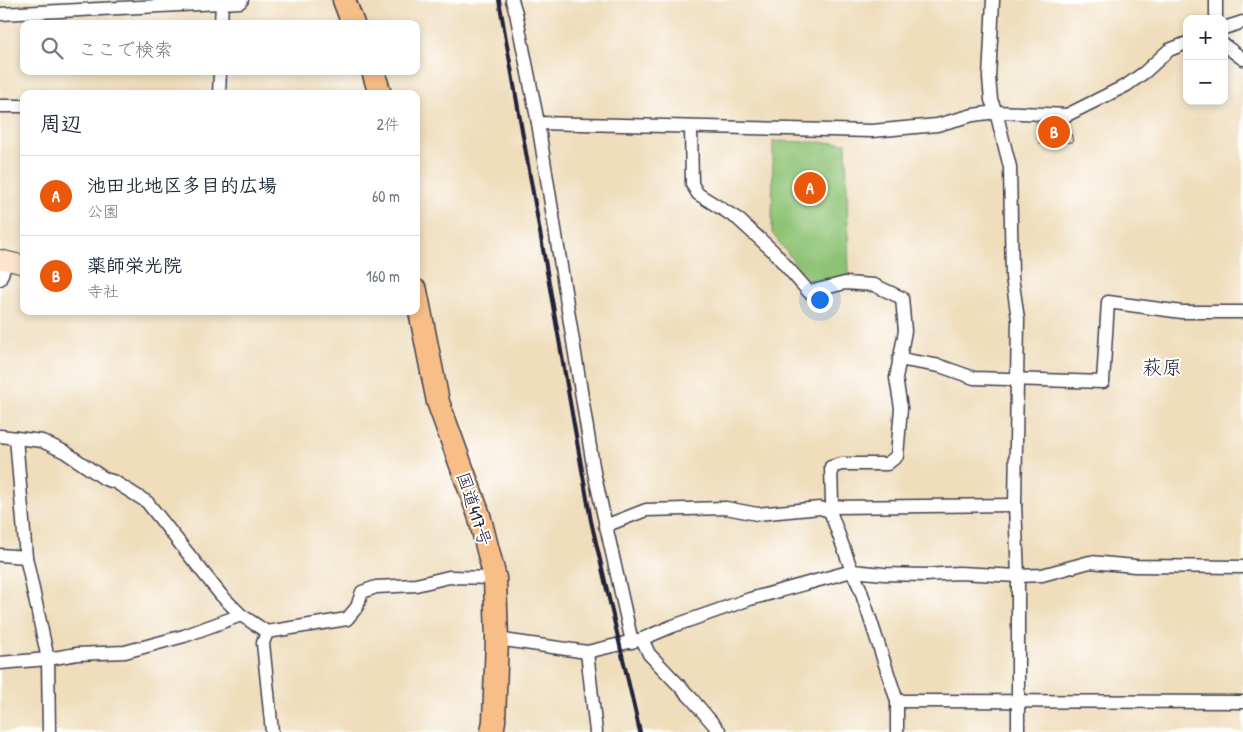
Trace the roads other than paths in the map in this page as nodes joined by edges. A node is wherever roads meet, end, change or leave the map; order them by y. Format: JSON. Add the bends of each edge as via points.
{"nodes":[{"id":1,"x":242,"y":0,"type":"edge"},
{"id":2,"x":344,"y":0,"type":"edge"},
{"id":3,"x":512,"y":0,"type":"edge"},
{"id":4,"x":993,"y":0,"type":"edge"},
{"id":5,"x":1216,"y":0,"type":"edge"},
{"id":6,"x":222,"y":3,"type":"junction"},
{"id":7,"x":0,"y":14,"type":"edge"},
{"id":8,"x":1216,"y":15,"type":"edge"},
{"id":9,"x":221,"y":20,"type":"edge"},
{"id":10,"x":352,"y":20,"type":"edge"},
{"id":11,"x":1243,"y":22,"type":"edge"},
{"id":12,"x":1228,"y":27,"type":"edge"},
{"id":13,"x":1183,"y":45,"type":"edge"},
{"id":14,"x":1228,"y":48,"type":"edge"},
{"id":15,"x":1243,"y":59,"type":"edge"},
{"id":16,"x":220,"y":75,"type":"edge"},
{"id":17,"x":374,"y":75,"type":"edge"},
{"id":18,"x":219,"y":90,"type":"edge"},
{"id":19,"x":379,"y":90,"type":"edge"},
{"id":20,"x":0,"y":106,"type":"edge"},
{"id":21,"x":20,"y":106,"type":"edge"},
{"id":22,"x":996,"y":112,"type":"junction"},
{"id":23,"x":538,"y":123,"type":"junction"},
{"id":24,"x":691,"y":126,"type":"junction"},
{"id":25,"x":10,"y":262,"type":"edge"},
{"id":26,"x":0,"y":278,"type":"edge"},
{"id":27,"x":420,"y":311,"type":"edge"},
{"id":28,"x":1243,"y":312,"type":"edge"},
{"id":29,"x":899,"y":359,"type":"junction"},
{"id":30,"x":1017,"y":380,"type":"junction"},
{"id":31,"x":0,"y":436,"type":"edge"},
{"id":32,"x":16,"y":438,"type":"junction"},
{"id":33,"x":1015,"y":505,"type":"junction"},
{"id":34,"x":832,"y":509,"type":"junction"},
{"id":35,"x":605,"y":526,"type":"junction"},
{"id":36,"x":0,"y":555,"type":"edge"},
{"id":37,"x":26,"y":557,"type":"junction"},
{"id":38,"x":1243,"y":567,"type":"edge"},
{"id":39,"x":852,"y":570,"type":"junction"},
{"id":40,"x":1018,"y":576,"type":"junction"},
{"id":41,"x":495,"y":578,"type":"junction"},
{"id":42,"x":241,"y":615,"type":"junction"},
{"id":43,"x":267,"y":632,"type":"junction"},
{"id":44,"x":497,"y":639,"type":"junction"},
{"id":45,"x":637,"y":640,"type":"junction"},
{"id":46,"x":586,"y":652,"type":"junction"},
{"id":47,"x":48,"y":659,"type":"junction"},
{"id":48,"x":0,"y":663,"type":"edge"},
{"id":49,"x":1018,"y":700,"type":"junction"},
{"id":50,"x":898,"y":701,"type":"junction"},
{"id":51,"x":1243,"y":702,"type":"edge"},
{"id":52,"x":49,"y":732,"type":"edge"},
{"id":53,"x":272,"y":732,"type":"edge"},
{"id":54,"x":492,"y":732,"type":"edge"},
{"id":55,"x":596,"y":732,"type":"edge"},
{"id":56,"x":720,"y":732,"type":"edge"},
{"id":57,"x":897,"y":732,"type":"edge"},
{"id":58,"x":1018,"y":732,"type":"edge"}],
"edges":[{"from":1,"to":6,"type":"street"},
{"from":2,"to":10,"type":"highway"},
{"from":3,"to":23,"type":"street"},
{"from":4,"to":22,"type":"street","via":[[989,78]]},
{"from":5,"to":8,"type":"street"},
{"from":6,"to":7,"type":"street"},
{"from":6,"to":9,"type":"street"},
{"from":11,"to":12,"type":"street"},
{"from":13,"to":22,"type":"street","via":[[1169,50],[1127,84],[1067,115]]},
{"from":14,"to":15,"type":"street"},
{"from":16,"to":18,"type":"street"},
{"from":17,"to":19,"type":"highway"},
{"from":20,"to":21,"type":"street"},
{"from":22,"to":24,"type":"street","via":[[937,125],[872,131]]},
{"from":22,"to":30,"type":"street","via":[[1010,167],[1012,277],[1018,319]]},
{"from":23,"to":24,"type":"street"},
{"from":23,"to":35,"type":"street","via":[[577,377]]},
{"from":24,"to":29,"type":"street","via":[[692,184],[698,194],[738,219],[773,251],[808,292],[845,283],[874,285],[902,298],[905,331]]},
{"from":25,"to":26,"type":"street"},
{"from":27,"to":41,"type":"highway","name":"国道417号","via":[[438,402],[479,515]]},
{"from":28,"to":30,"type":"street","via":[[1182,312],[1108,302],[1103,382]]},
{"from":29,"to":30,"type":"street","via":[[940,366],[974,378]]},
{"from":29,"to":34,"type":"street","via":[[896,378],[900,408],[897,456],[887,464],[831,466]]},
{"from":30,"to":33,"type":"street"},
{"from":31,"to":32,"type":"street"},
{"from":32,"to":37,"type":"street"},
{"from":32,"to":42,"type":"street","via":[[42,441],[65,452],[147,502],[221,595]]},
{"from":33,"to":34,"type":"street"},
{"from":33,"to":40,"type":"street"},
{"from":34,"to":35,"type":"street","via":[[757,514],[726,508],[646,510]]},
{"from":34,"to":39,"type":"street"},
{"from":35,"to":45,"type":"street"},
{"from":36,"to":37,"type":"street"},
{"from":37,"to":47,"type":"street"},
{"from":38,"to":40,"type":"street","via":[[1135,566],[1090,562],[1042,575]]},
{"from":39,"to":40,"type":"street","via":[[884,574]]},
{"from":39,"to":45,"type":"street","via":[[750,599]]},
{"from":39,"to":50,"type":"street"},
{"from":40,"to":49,"type":"street"},
{"from":41,"to":43,"type":"street","via":[[449,578],[416,585],[376,587],[362,592],[357,607],[347,619]]},
{"from":41,"to":44,"type":"highway","name":"国道417号"},
{"from":42,"to":43,"type":"street"},
{"from":42,"to":47,"type":"street","via":[[184,636],[125,652]]},
{"from":43,"to":53,"type":"street","via":[[263,643]]},
{"from":44,"to":46,"type":"street"},
{"from":44,"to":54,"type":"highway","name":"国道417号"},
{"from":45,"to":46,"type":"street"},
{"from":45,"to":56,"type":"street"},
{"from":46,"to":55,"type":"street"},
{"from":47,"to":48,"type":"street"},
{"from":47,"to":52,"type":"street"},
{"from":49,"to":50,"type":"street"},
{"from":49,"to":51,"type":"street"},
{"from":49,"to":58,"type":"street"},
{"from":50,"to":57,"type":"street"}]}
